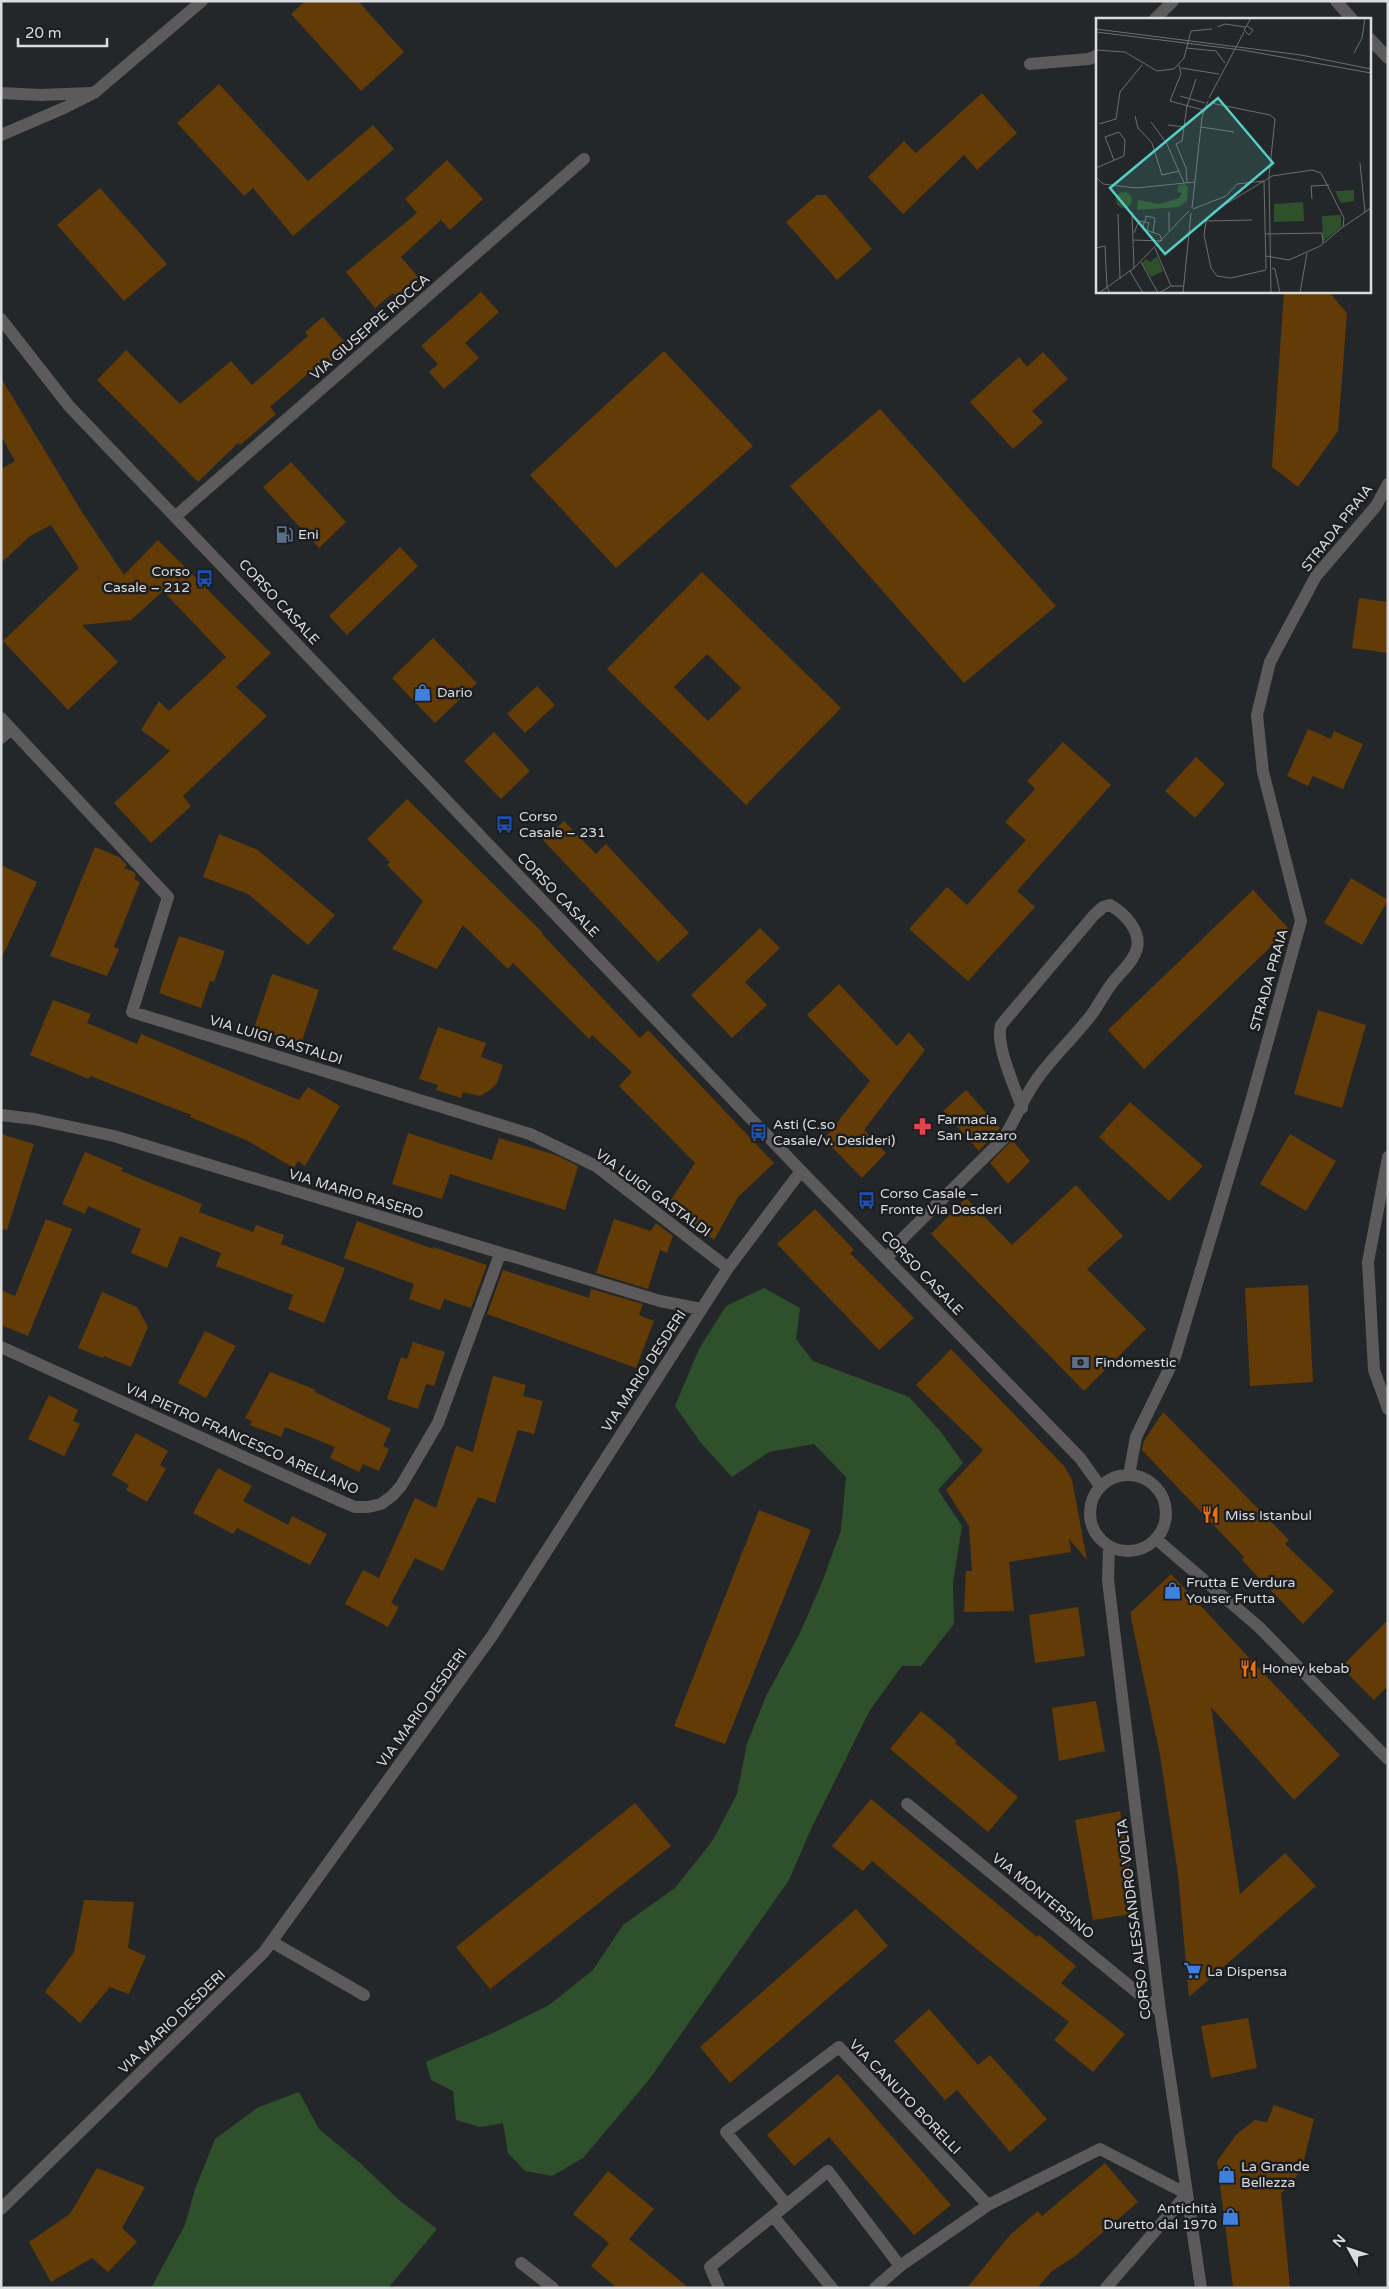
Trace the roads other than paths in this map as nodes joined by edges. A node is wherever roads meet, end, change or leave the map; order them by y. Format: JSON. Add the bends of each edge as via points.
{"nodes":[{"id":1,"x":202,"y":1,"type":"edge"},
{"id":2,"x":1173,"y":1,"type":"edge"},
{"id":3,"x":1336,"y":1,"type":"edge"},
{"id":4,"x":1156,"y":18,"type":"edge"},
{"id":5,"x":1351,"y":18,"type":"edge"},
{"id":6,"x":1372,"y":41,"type":"edge"},
{"id":7,"x":1096,"y":56,"type":"edge"},
{"id":8,"x":1388,"y":58,"type":"edge"},
{"id":9,"x":1030,"y":64,"type":"dead end"},
{"id":10,"x":1,"y":93,"type":"edge"},
{"id":11,"x":94,"y":93,"type":"junction"},
{"id":12,"x":1,"y":135,"type":"edge"},
{"id":13,"x":584,"y":159,"type":"dead end"},
{"id":14,"x":1,"y":319,"type":"edge"},
{"id":15,"x":1388,"y":484,"type":"edge"},
{"id":16,"x":176,"y":516,"type":"junction"},
{"id":17,"x":1,"y":718,"type":"edge"},
{"id":18,"x":11,"y":729,"type":"junction"},
{"id":19,"x":1,"y":738,"type":"edge"},
{"id":20,"x":1022,"y":1108,"type":"junction"},
{"id":21,"x":1,"y":1115,"type":"edge"},
{"id":22,"x":1388,"y":1157,"type":"edge"},
{"id":23,"x":801,"y":1171,"type":"junction"},
{"id":24,"x":500,"y":1254,"type":"junction"},
{"id":25,"x":887,"y":1258,"type":"junction"},
{"id":26,"x":728,"y":1268,"type":"junction"},
{"id":27,"x":701,"y":1309,"type":"junction"},
{"id":28,"x":1,"y":1347,"type":"edge"},
{"id":29,"x":1388,"y":1409,"type":"edge"},
{"id":30,"x":1129,"y":1475,"type":"junction"},
{"id":31,"x":1100,"y":1486,"type":"junction"},
{"id":32,"x":1156,"y":1539,"type":"junction"},
{"id":33,"x":1109,"y":1546,"type":"junction"},
{"id":34,"x":1388,"y":1759,"type":"edge"},
{"id":35,"x":907,"y":1804,"type":"dead end"},
{"id":36,"x":272,"y":1942,"type":"junction"},
{"id":37,"x":364,"y":1995,"type":"dead end"},
{"id":38,"x":1160,"y":2011,"type":"junction"},
{"id":39,"x":1187,"y":2194,"type":"junction"},
{"id":40,"x":786,"y":2204,"type":"junction"},
{"id":41,"x":988,"y":2204,"type":"junction"},
{"id":42,"x":1,"y":2209,"type":"edge"},
{"id":43,"x":773,"y":2216,"type":"junction"},
{"id":44,"x":521,"y":2263,"type":"dead end"},
{"id":45,"x":900,"y":2266,"type":"junction"},
{"id":46,"x":553,"y":2288,"type":"edge"},
{"id":47,"x":719,"y":2288,"type":"edge"},
{"id":48,"x":832,"y":2288,"type":"edge"},
{"id":49,"x":875,"y":2288,"type":"edge"},
{"id":50,"x":1106,"y":2288,"type":"edge"},
{"id":51,"x":1201,"y":2288,"type":"edge"}],
"edges":[{"from":1,"to":11,"type":"street"},
{"from":2,"to":4,"type":"street"},
{"from":3,"to":5,"type":"street"},
{"from":6,"to":8,"type":"street"},
{"from":7,"to":9,"type":"street"},
{"from":10,"to":11,"type":"street"},
{"from":11,"to":12,"type":"street"},
{"from":13,"to":16,"type":"street","name":"VIA GIUSEPPE ROCCA"},
{"from":14,"to":16,"type":"street","name":"CORSO CASALE","via":[[69,406]]},
{"from":15,"to":30,"type":"street","name":"STRADA PRAIA","via":[[1376,506],[1316,576],[1270,662],[1257,715],[1263,772],[1301,921],[1175,1357],[1136,1437]]},
{"from":16,"to":23,"type":"street","name":"CORSO CASALE"},
{"from":17,"to":18,"type":"street","name":"VIA LUIGI GASTALDI"},
{"from":18,"to":19,"type":"street"},
{"from":18,"to":26,"type":"street","name":"VIA LUIGI GASTALDI","via":[[168,897],[132,1012],[530,1134],[596,1166]]},
{"from":20,"to":20,"type":"street","via":[[1035,1082],[1092,1014],[1132,959],[1137,947],[1135,933],[1130,921],[1110,905],[1094,915],[1001,1025],[998,1033]]},
{"from":20,"to":25,"type":"street","via":[[1003,1139]]},
{"from":21,"to":24,"type":"street","name":"VIA MARIO RASERO","via":[[114,1136]]},
{"from":22,"to":29,"type":"street","via":[[1368,1262],[1374,1370]]},
{"from":23,"to":25,"type":"street","name":"CORSO CASALE"},
{"from":23,"to":26,"type":"street","name":"VIA MARIO DESDERI"},
{"from":24,"to":27,"type":"street","name":"VIA MARIO RASERO","via":[[660,1301]]},
{"from":24,"to":28,"type":"street","name":"VIA PIETRO FRANCESCO ARELLANO","via":[[438,1423],[401,1486],[381,1504],[368,1507],[343,1502]]},
{"from":25,"to":31,"type":"street","name":"CORSO CASALE","via":[[1080,1458]]},
{"from":26,"to":27,"type":"street","name":"VIA MARIO DESDERI"},
{"from":27,"to":36,"type":"street","name":"VIA MARIO DESDERI","via":[[492,1636]]},
{"from":30,"to":31,"type":"street","via":[[1111,1478]]},
{"from":30,"to":32,"type":"street","via":[[1149,1480],[1164,1501],[1166,1514]]},
{"from":31,"to":33,"type":"street","via":[[1094,1496],[1090,1518],[1093,1530]]},
{"from":32,"to":33,"type":"street","via":[[1134,1550]]},
{"from":32,"to":34,"type":"street","via":[[1259,1627]]},
{"from":33,"to":38,"type":"street","name":"CORSO ALESSANDRO VOLTA","via":[[1108,1580]]},
{"from":35,"to":38,"type":"street","name":"VIA MONTERSINO"},
{"from":36,"to":37,"type":"street"},
{"from":36,"to":42,"type":"street","name":"VIA MARIO DESDERI"},
{"from":38,"to":39,"type":"street","name":"CORSO ALESSANDRO VOLTA"},
{"from":39,"to":41,"type":"street","via":[[1100,2149]]},
{"from":39,"to":50,"type":"street"},
{"from":39,"to":51,"type":"street","name":"CORSO ALESSANDRO VOLTA"},
{"from":40,"to":41,"type":"street","name":"VIA CANUTO BORELLI","via":[[726,2132],[839,2046]]},
{"from":40,"to":43,"type":"street"},
{"from":40,"to":45,"type":"street","via":[[828,2170]]},
{"from":41,"to":45,"type":"street"},
{"from":43,"to":47,"type":"street","via":[[710,2267]]},
{"from":43,"to":48,"type":"street"},
{"from":44,"to":46,"type":"street"},
{"from":45,"to":49,"type":"street"}]}
